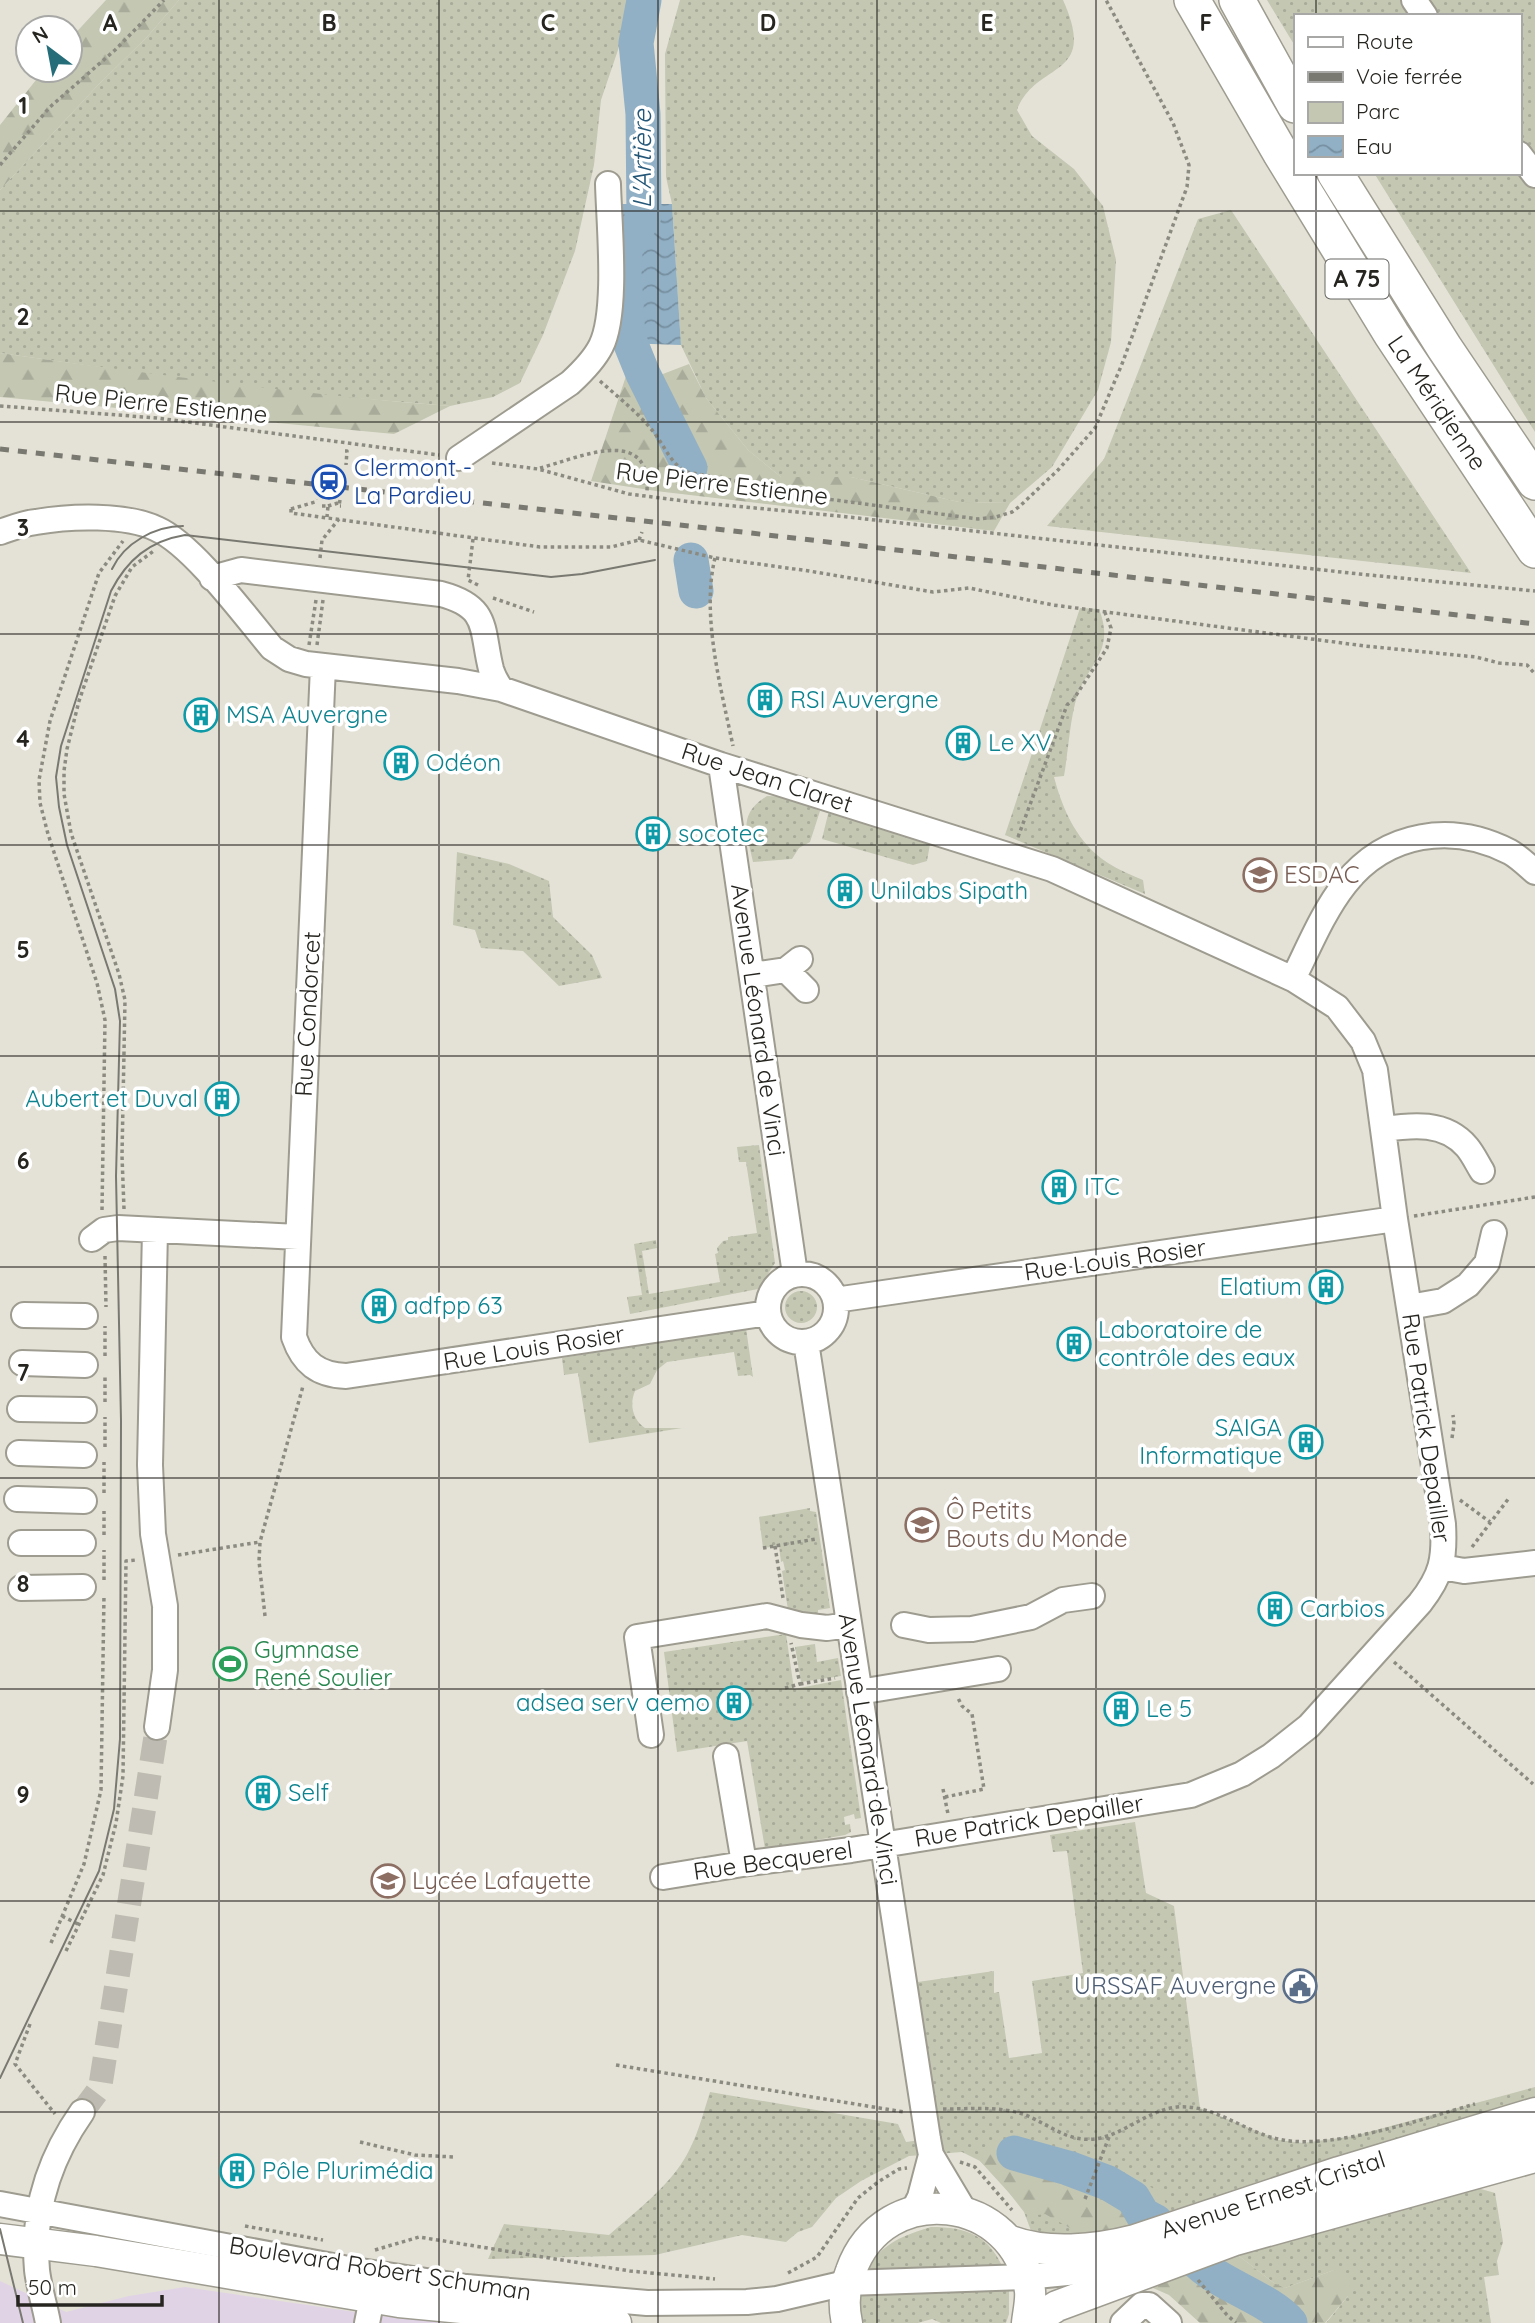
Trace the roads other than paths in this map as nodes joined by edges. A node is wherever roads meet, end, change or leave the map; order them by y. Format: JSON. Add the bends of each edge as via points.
{"nodes":[{"id":1,"x":1192,"y":0,"type":"edge"},
{"id":2,"x":1237,"y":0,"type":"edge"},
{"id":3,"x":1294,"y":103,"type":"edge"},
{"id":4,"x":1521,"y":157,"type":"edge"},
{"id":5,"x":1336,"y":175,"type":"edge"},
{"id":6,"x":1535,"y":175,"type":"edge"},
{"id":7,"x":608,"y":184,"type":"dead end"},
{"id":8,"x":459,"y":458,"type":"road end"},
{"id":9,"x":1535,"y":482,"type":"edge"},
{"id":10,"x":0,"y":532,"type":"edge"},
{"id":11,"x":1535,"y":550,"type":"edge"},
{"id":12,"x":212,"y":578,"type":"junction"},
{"id":13,"x":323,"y":666,"type":"junction"},
{"id":14,"x":501,"y":690,"type":"junction"},
{"id":15,"x":729,"y":767,"type":"junction"},
{"id":16,"x":1535,"y":872,"type":"edge"},
{"id":17,"x":752,"y":975,"type":"junction"},
{"id":18,"x":1293,"y":979,"type":"junction"},
{"id":19,"x":806,"y":989,"type":"dead end"},
{"id":20,"x":1383,"y":1129,"type":"junction"},
{"id":21,"x":1482,"y":1171,"type":"dead end"},
{"id":22,"x":1395,"y":1219,"type":"junction"},
{"id":23,"x":155,"y":1230,"type":"junction"},
{"id":24,"x":1494,"y":1233,"type":"dead end"},
{"id":25,"x":298,"y":1237,"type":"junction"},
{"id":26,"x":92,"y":1239,"type":"dead end"},
{"id":27,"x":795,"y":1274,"type":"junction"},
{"id":28,"x":835,"y":1300,"type":"junction"},
{"id":29,"x":1409,"y":1307,"type":"junction"},
{"id":30,"x":768,"y":1313,"type":"junction"},
{"id":31,"x":24,"y":1315,"type":"dead end"},
{"id":32,"x":85,"y":1316,"type":"dead end"},
{"id":33,"x":806,"y":1342,"type":"junction"},
{"id":34,"x":22,"y":1363,"type":"dead end"},
{"id":35,"x":308,"y":1363,"type":"joint"},
{"id":36,"x":85,"y":1365,"type":"dead end"},
{"id":37,"x":20,"y":1409,"type":"dead end"},
{"id":38,"x":84,"y":1410,"type":"dead end"},
{"id":39,"x":19,"y":1454,"type":"dead end"},
{"id":40,"x":84,"y":1455,"type":"dead end"},
{"id":41,"x":17,"y":1499,"type":"dead end"},
{"id":42,"x":84,"y":1501,"type":"dead end"},
{"id":43,"x":21,"y":1543,"type":"dead end"},
{"id":44,"x":83,"y":1543,"type":"dead end"},
{"id":45,"x":1535,"y":1563,"type":"edge"},
{"id":46,"x":1442,"y":1567,"type":"junction"},
{"id":47,"x":83,"y":1587,"type":"dead end"},
{"id":48,"x":21,"y":1588,"type":"dead end"},
{"id":49,"x":1092,"y":1596,"type":"dead end"},
{"id":50,"x":849,"y":1625,"type":"junction"},
{"id":51,"x":904,"y":1625,"type":"dead end"},
{"id":52,"x":998,"y":1669,"type":"dead end"},
{"id":53,"x":858,"y":1684,"type":"junction"},
{"id":54,"x":157,"y":1727,"type":"tunnel mouth"},
{"id":55,"x":651,"y":1735,"type":"dead end"},
{"id":56,"x":726,"y":1756,"type":"dead end"},
{"id":57,"x":883,"y":1845,"type":"junction"},
{"id":58,"x":744,"y":1864,"type":"junction"},
{"id":59,"x":663,"y":1877,"type":"dead end"},
{"id":60,"x":82,"y":2112,"type":"tunnel mouth"},
{"id":61,"x":1535,"y":2113,"type":"edge"},
{"id":62,"x":1535,"y":2131,"type":"edge"},
{"id":63,"x":1535,"y":2157,"type":"edge"},
{"id":64,"x":932,"y":2161,"type":"junction"},
{"id":65,"x":0,"y":2204,"type":"edge"},
{"id":66,"x":38,"y":2211,"type":"junction"},
{"id":67,"x":913,"y":2211,"type":"junction"},
{"id":68,"x":965,"y":2212,"type":"junction"},
{"id":69,"x":1011,"y":2226,"type":"junction"},
{"id":70,"x":0,"y":2239,"type":"edge"},
{"id":71,"x":36,"y":2242,"type":"junction"},
{"id":72,"x":359,"y":2259,"type":"junction"},
{"id":73,"x":1026,"y":2277,"type":"junction"},
{"id":74,"x":846,"y":2283,"type":"junction"},
{"id":75,"x":370,"y":2311,"type":"edge"},
{"id":76,"x":597,"y":2322,"type":"edge"},
{"id":77,"x":48,"y":2323,"type":"edge"},
{"id":78,"x":847,"y":2323,"type":"edge"},
{"id":79,"x":1028,"y":2323,"type":"edge"},
{"id":80,"x":1123,"y":2323,"type":"edge"},
{"id":81,"x":1169,"y":2323,"type":"edge"}],
"edges":[{"from":1,"to":11,"type":"highway","name":"La Méridienne","number":"A 75","via":[[1391,335]]},
{"from":2,"to":3,"type":"highway"},
{"from":4,"to":6,"type":"street"},
{"from":5,"to":9,"type":"highway","name":"La Méridienne","number":"A 75"},
{"from":7,"to":8,"type":"street","via":[[610,299],[601,345],[586,369],[570,383]]},
{"from":10,"to":12,"type":"street","name":"Rue Jean Claret","via":[[34,522],[81,518],[137,522],[158,529],[177,543]]},
{"from":12,"to":13,"type":"street","name":"Rue Jean Claret","via":[[272,648],[289,659]]},
{"from":12,"to":14,"type":"street","via":[[241,570],[459,598],[470,605],[484,630],[491,671]]},
{"from":13,"to":14,"type":"street","name":"Rue Jean Claret"},
{"from":13,"to":25,"type":"street","name":"Rue Condorcet"},
{"from":14,"to":15,"type":"street","name":"Rue Jean Claret"},
{"from":15,"to":17,"type":"street","name":"Avenue Léonard de Vinci"},
{"from":15,"to":18,"type":"street","name":"Rue Jean Claret","via":[[937,838],[1052,869]]},
{"from":16,"to":18,"type":"street","via":[[1512,853],[1450,833],[1414,838],[1389,849],[1346,883],[1328,908]]},
{"from":17,"to":19,"type":"street","via":[[793,965]]},
{"from":17,"to":27,"type":"street","name":"Avenue Léonard de Vinci"},
{"from":18,"to":20,"type":"street","name":"Rue Jean Claret","via":[[1337,1007],[1363,1041],[1374,1070]]},
{"from":20,"to":21,"type":"street","via":[[1418,1124],[1444,1130],[1466,1145]]},
{"from":20,"to":22,"type":"street","name":"Rue Jean Claret"},
{"from":22,"to":28,"type":"street","name":"Rue Louis Rosier"},
{"from":22,"to":29,"type":"street","name":"Rue Patrick Depailler"},
{"from":23,"to":25,"type":"street"},
{"from":23,"to":26,"type":"street","via":[[104,1230]]},
{"from":23,"to":54,"type":"street","via":[[150,1465],[152,1524],[165,1606],[165,1670]]},
{"from":24,"to":29,"type":"street","via":[[1487,1263],[1468,1285],[1443,1301]]},
{"from":25,"to":35,"type":"street","name":"Rue Condorcet","via":[[294,1337]]},
{"from":27,"to":28,"type":"street","via":[[820,1279]]},
{"from":27,"to":30,"type":"street","via":[[774,1288]]},
{"from":28,"to":33,"type":"street","via":[[836,1312],[826,1332]]},
{"from":29,"to":46,"type":"street","name":"Rue Patrick Depailler","via":[[1443,1524]]},
{"from":30,"to":33,"type":"street","via":[[781,1335]]},
{"from":30,"to":35,"type":"street","name":"Rue Louis Rosier","via":[[346,1376],[332,1376]]},
{"from":31,"to":32,"type":"street"},
{"from":33,"to":50,"type":"street","name":"Avenue Léonard de Vinci"},
{"from":34,"to":36,"type":"street"},
{"from":37,"to":38,"type":"street"},
{"from":39,"to":40,"type":"street"},
{"from":41,"to":42,"type":"street"},
{"from":43,"to":44,"type":"street"},
{"from":45,"to":46,"type":"street","via":[[1464,1571]]},
{"from":46,"to":57,"type":"street","name":"Rue Patrick Depailler","via":[[1420,1603],[1309,1726],[1242,1774],[1191,1795]]},
{"from":47,"to":48,"type":"street"},
{"from":49,"to":51,"type":"street","via":[[1063,1600],[1031,1617],[972,1629],[929,1630]]},
{"from":50,"to":53,"type":"street","name":"Avenue Léonard de Vinci"},
{"from":50,"to":55,"type":"street","via":[[827,1628],[767,1616],[637,1637]]},
{"from":52,"to":53,"type":"street"},
{"from":53,"to":57,"type":"street","name":"Avenue Léonard de Vinci"},
{"from":56,"to":58,"type":"street"},
{"from":57,"to":58,"type":"street","name":"Rue Becquerel"},
{"from":57,"to":64,"type":"street","name":"Avenue Léonard de Vinci"},
{"from":58,"to":59,"type":"street","name":"Rue Becquerel"},
{"from":60,"to":66,"type":"street","via":[[47,2178]]},
{"from":61,"to":69,"type":"main road","name":"Avenue Ernest Cristal","via":[[1105,2248],[1028,2248]]},
{"from":62,"to":73,"type":"street","name":"Avenue Ernest Cristal","via":[[1335,2189],[1098,2270]]},
{"from":63,"to":79,"type":"main road","name":"Avenue Ernest Cristal","via":[[1235,2240],[1057,2306]]},
{"from":64,"to":67,"type":"street","name":"Avenue Léonard de Vinci"},
{"from":64,"to":68,"type":"street","name":"Avenue Léonard de Vinci"},
{"from":65,"to":66,"type":"street","name":"Boulevard Robert Schuman"},
{"from":66,"to":71,"type":"street"},
{"from":66,"to":72,"type":"street","name":"Boulevard Robert Schuman"},
{"from":67,"to":68,"type":"main road"},
{"from":67,"to":74,"type":"main road","via":[[872,2235],[857,2254]]},
{"from":68,"to":69,"type":"main road","via":[[989,2223]]},
{"from":69,"to":73,"type":"main road"},
{"from":70,"to":71,"type":"main road","name":"Boulevard Robert Schuman"},
{"from":71,"to":75,"type":"main road","name":"Boulevard Robert Schuman"},
{"from":71,"to":77,"type":"street"},
{"from":72,"to":74,"type":"street","name":"Boulevard Robert Schuman","via":[[508,2292],[647,2303],[777,2299]]},
{"from":72,"to":75,"type":"street"},
{"from":73,"to":74,"type":"street","name":"Avenue Ernest Cristal"},
{"from":73,"to":79,"type":"main road"},
{"from":74,"to":78,"type":"main road"},
{"from":75,"to":76,"type":"main road","name":"Boulevard Robert Schuman"},
{"from":80,"to":81,"type":"street","via":[[1142,2305],[1149,2305]]}]}
